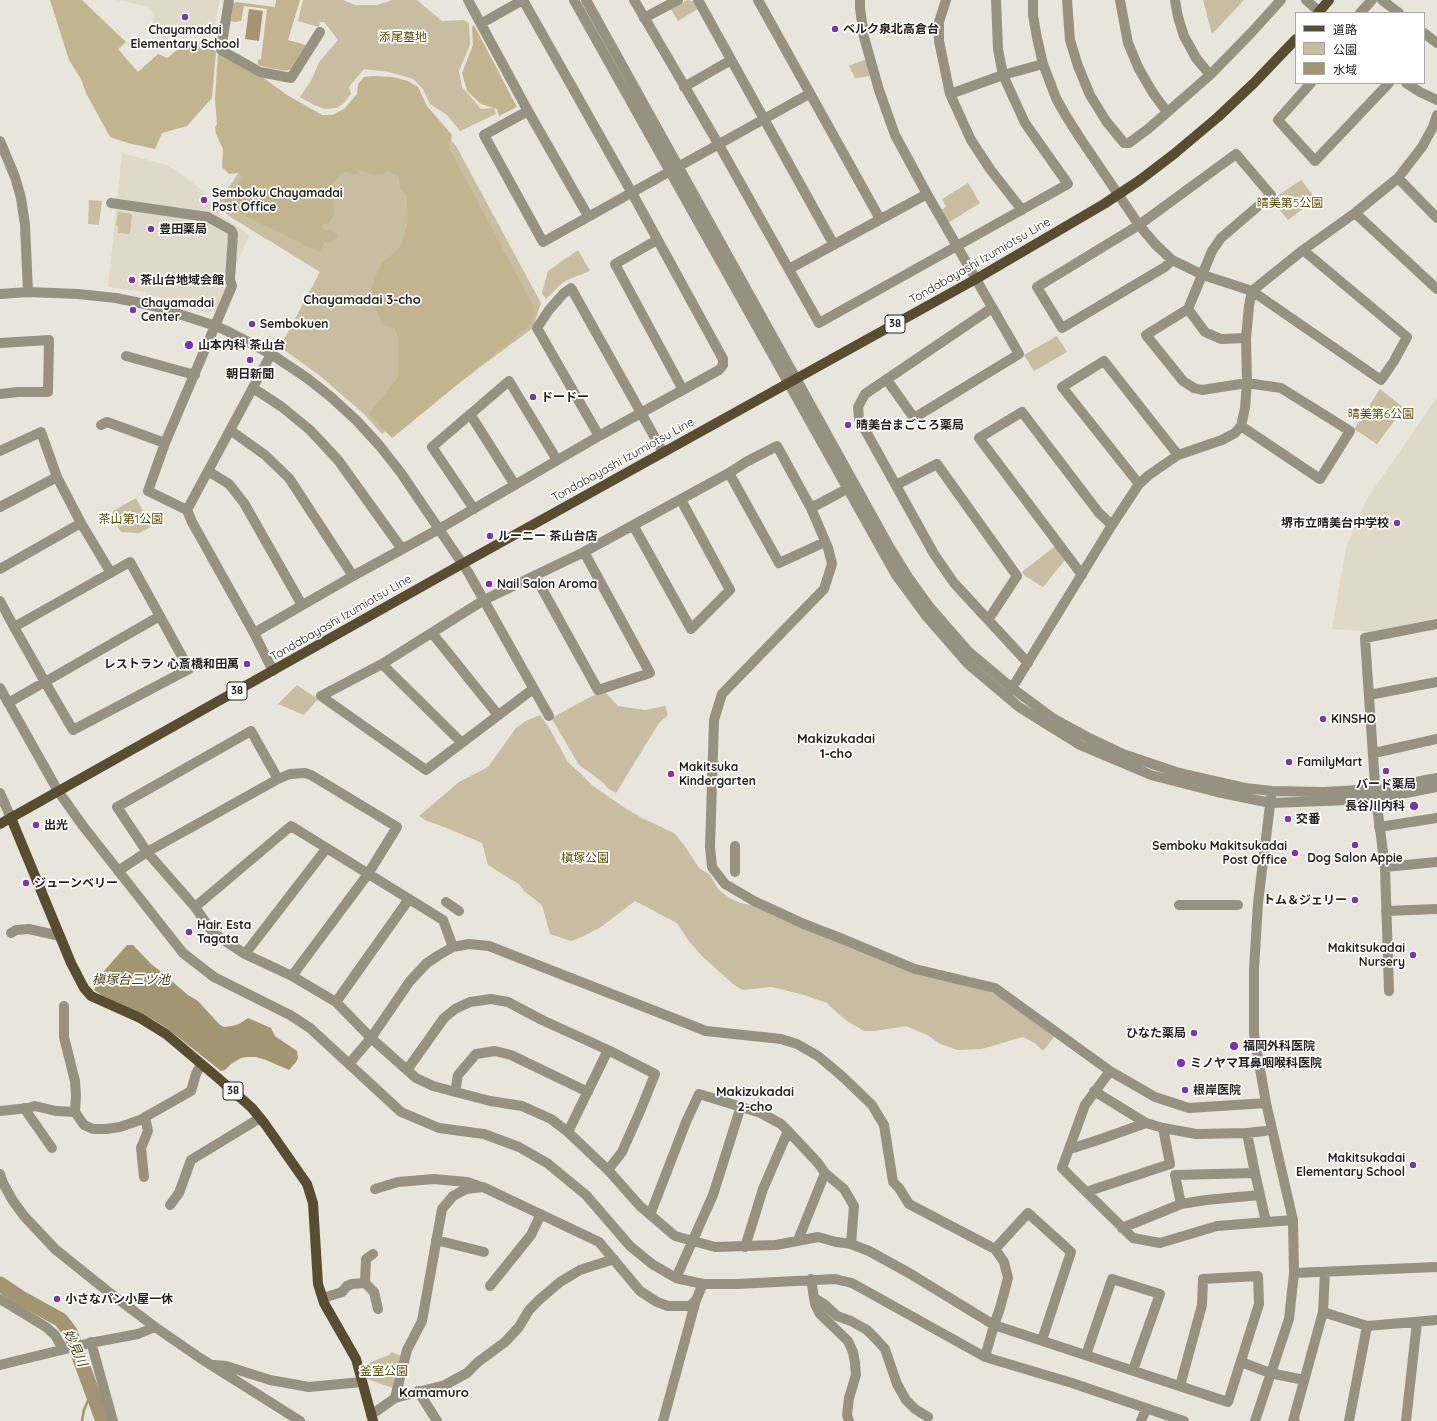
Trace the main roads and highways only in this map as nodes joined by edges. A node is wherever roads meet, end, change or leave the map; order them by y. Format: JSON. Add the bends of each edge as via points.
{"nodes":[{"id":1,"x":1329,"y":0,"type":"edge"},
{"id":2,"x":1321,"y":12,"type":"edge"},
{"id":3,"x":1295,"y":39,"type":"edge"},
{"id":4,"x":11,"y":818,"type":"junction"},
{"id":5,"x":0,"y":824,"type":"edge"},
{"id":6,"x":372,"y":1418,"type":"edge"}],
"edges":[{"from":1,"to":2,"type":"main road"},
{"from":3,"to":4,"type":"main road","name":"Tondabayashi Izumiotsu Line","number":"38","via":[[1218,117],[1174,154],[1104,204],[976,279]]},
{"from":4,"to":5,"type":"main road","name":"Tondabayashi Izumiotsu Line"},
{"from":4,"to":6,"type":"main road","number":"38","via":[[80,982],[88,993],[140,1018],[166,1034],[240,1098],[260,1118],[306,1184],[313,1203],[318,1284],[354,1354]]}]}
